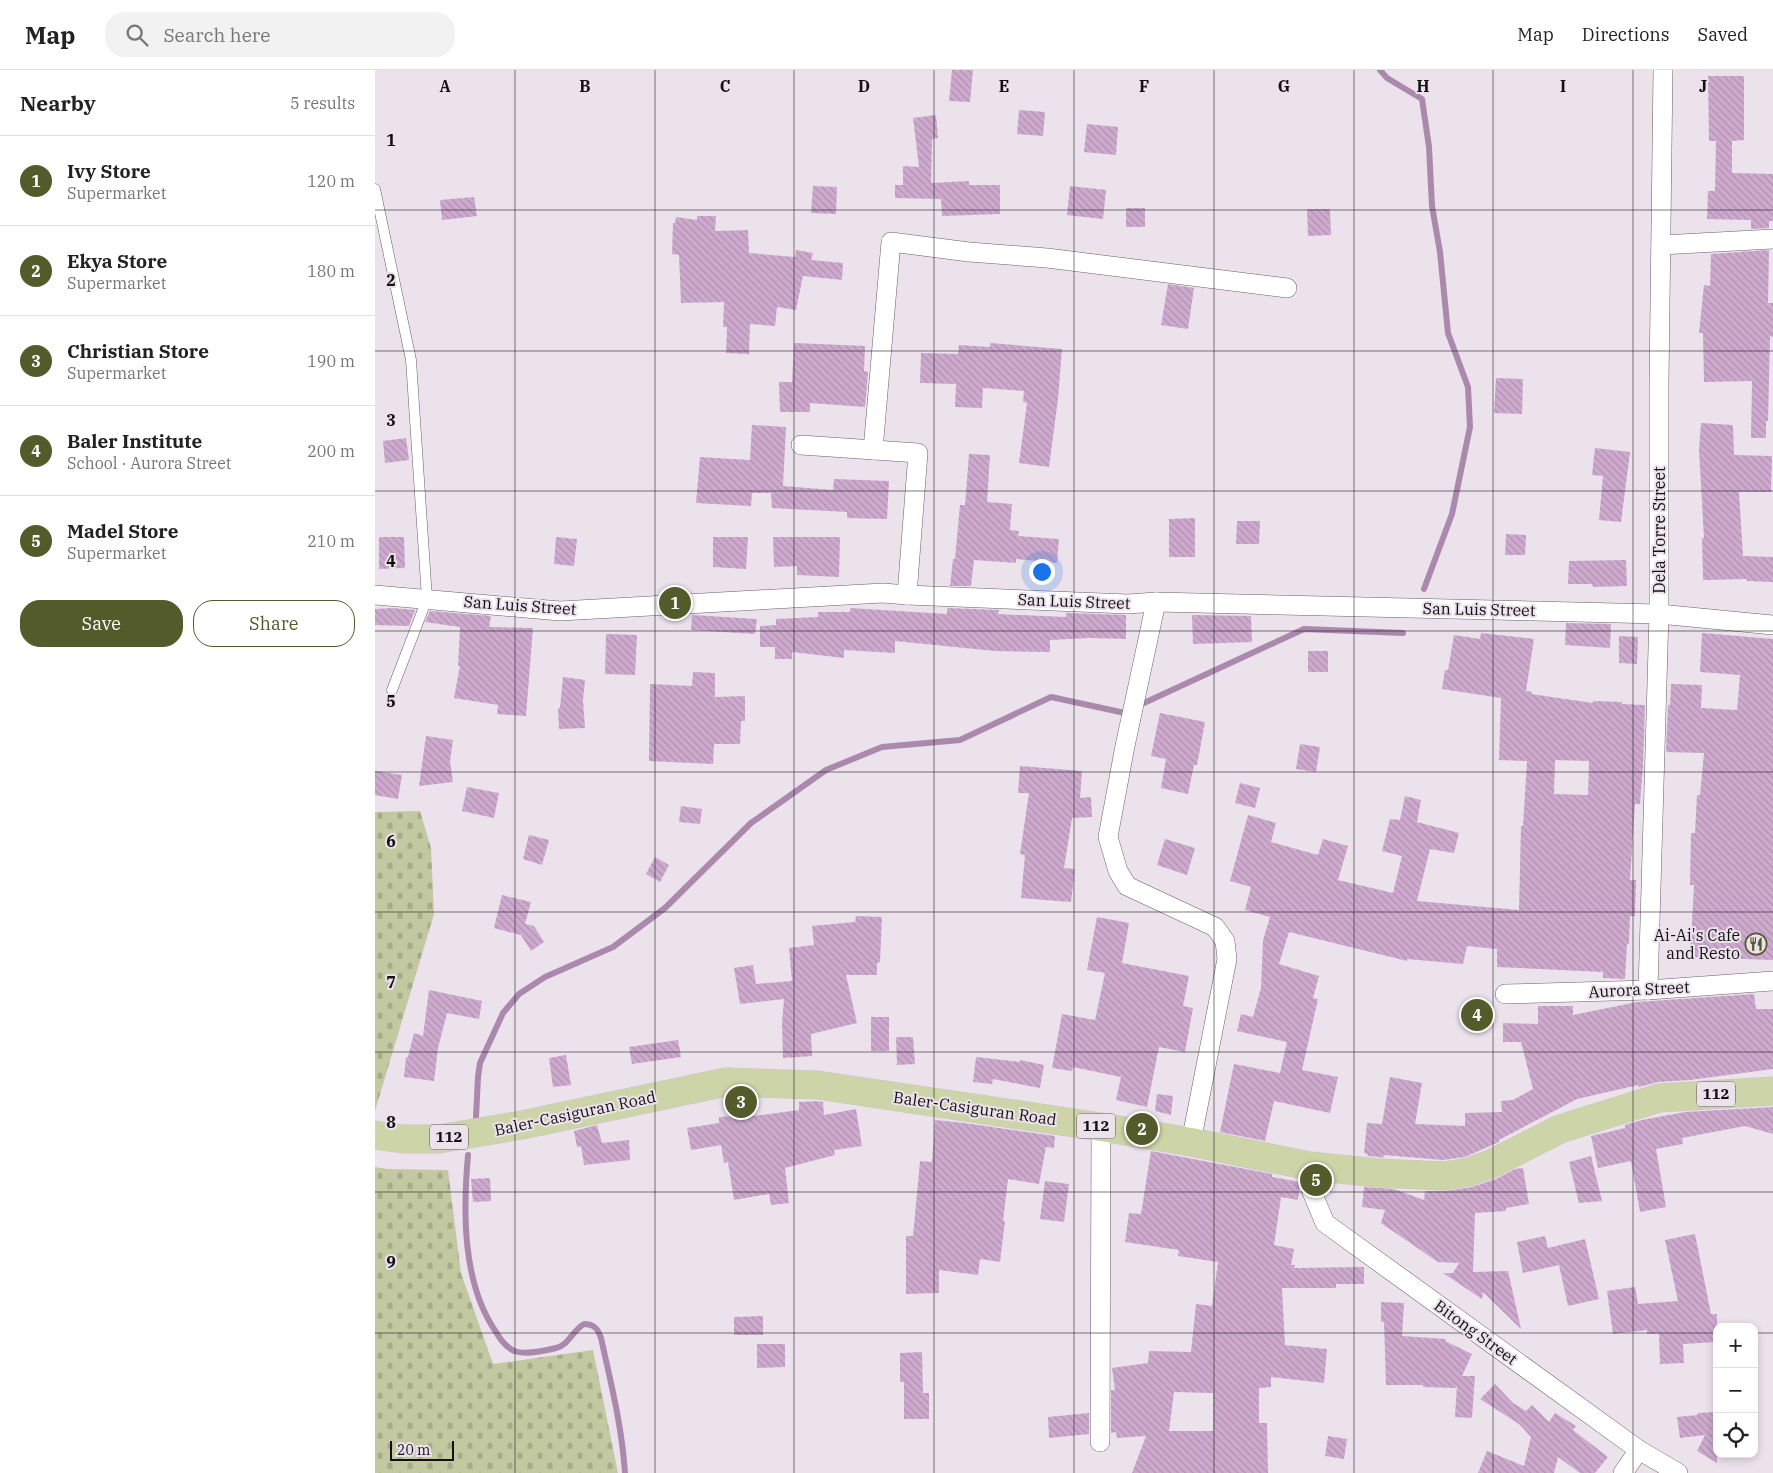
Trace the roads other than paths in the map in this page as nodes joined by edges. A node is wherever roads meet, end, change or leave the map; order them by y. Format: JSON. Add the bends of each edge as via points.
{"nodes":[{"id":1,"x":1663,"y":70,"type":"edge"},
{"id":2,"x":375,"y":189,"type":"edge"},
{"id":3,"x":1773,"y":239,"type":"edge"},
{"id":4,"x":1661,"y":245,"type":"junction"},
{"id":5,"x":1287,"y":288,"type":"dead end"},
{"id":6,"x":801,"y":445,"type":"dead end"},
{"id":7,"x":873,"y":450,"type":"junction"},
{"id":8,"x":907,"y":595,"type":"junction"},
{"id":9,"x":375,"y":596,"type":"edge"},
{"id":10,"x":427,"y":599,"type":"junction"},
{"id":11,"x":1156,"y":602,"type":"junction"},
{"id":12,"x":1659,"y":614,"type":"junction"},
{"id":13,"x":1773,"y":625,"type":"edge"},
{"id":14,"x":392,"y":690,"type":"dead end"},
{"id":15,"x":1773,"y":981,"type":"edge"},
{"id":16,"x":1648,"y":990,"type":"junction"},
{"id":17,"x":1505,"y":994,"type":"dead end"},
{"id":18,"x":1773,"y":1091,"type":"edge"},
{"id":19,"x":1101,"y":1127,"type":"junction"},
{"id":20,"x":375,"y":1135,"type":"edge"},
{"id":21,"x":1191,"y":1142,"type":"junction"},
{"id":22,"x":1309,"y":1166,"type":"junction"},
{"id":23,"x":1099,"y":1442,"type":"dead end"},
{"id":24,"x":1639,"y":1450,"type":"junction"},
{"id":25,"x":1623,"y":1473,"type":"edge"},
{"id":26,"x":1678,"y":1473,"type":"edge"}],
"edges":[{"from":1,"to":4,"type":"street","name":"Dela Torre Street"},
{"from":2,"to":10,"type":"lane","via":[[411,360]]},
{"from":3,"to":4,"type":"street"},
{"from":4,"to":12,"type":"street","name":"Dela Torre Street"},
{"from":5,"to":7,"type":"street","via":[[891,242]]},
{"from":6,"to":7,"type":"street"},
{"from":7,"to":8,"type":"street","via":[[918,453]]},
{"from":8,"to":10,"type":"street","name":"San Luis Street","via":[[883,593],[560,611]]},
{"from":8,"to":11,"type":"street","name":"San Luis Street","via":[[1128,604]]},
{"from":9,"to":10,"type":"street","name":"San Luis Street"},
{"from":10,"to":14,"type":"lane"},
{"from":11,"to":12,"type":"street","name":"San Luis Street"},
{"from":11,"to":21,"type":"street","via":[[1108,837],[1118,871],[1127,886],[1215,927],[1225,941],[1227,959]]},
{"from":12,"to":13,"type":"street","name":"San Luis Street"},
{"from":12,"to":16,"type":"street","name":"Dela Torre Street"},
{"from":15,"to":16,"type":"street","name":"Aurora Street"},
{"from":16,"to":17,"type":"street","name":"Aurora Street"},
{"from":18,"to":22,"type":"main road","name":"Baler-Casiguran Road","number":"112","via":[[1659,1098],[1560,1129],[1469,1172],[1444,1176]]},
{"from":19,"to":20,"type":"main road","name":"Baler-Casiguran Road","number":"112","via":[[817,1085],[726,1082],[439,1139]]},
{"from":19,"to":21,"type":"main road","name":"Baler-Casiguran Road","number":"112"},
{"from":19,"to":23,"type":"street"},
{"from":21,"to":22,"type":"main road","name":"Baler-Casiguran Road","number":"112"},
{"from":22,"to":24,"type":"street","name":"Bitong Street","via":[[1312,1192],[1325,1223]]},
{"from":24,"to":25,"type":"street"},
{"from":24,"to":26,"type":"street","name":"Bitong Street"}]}
